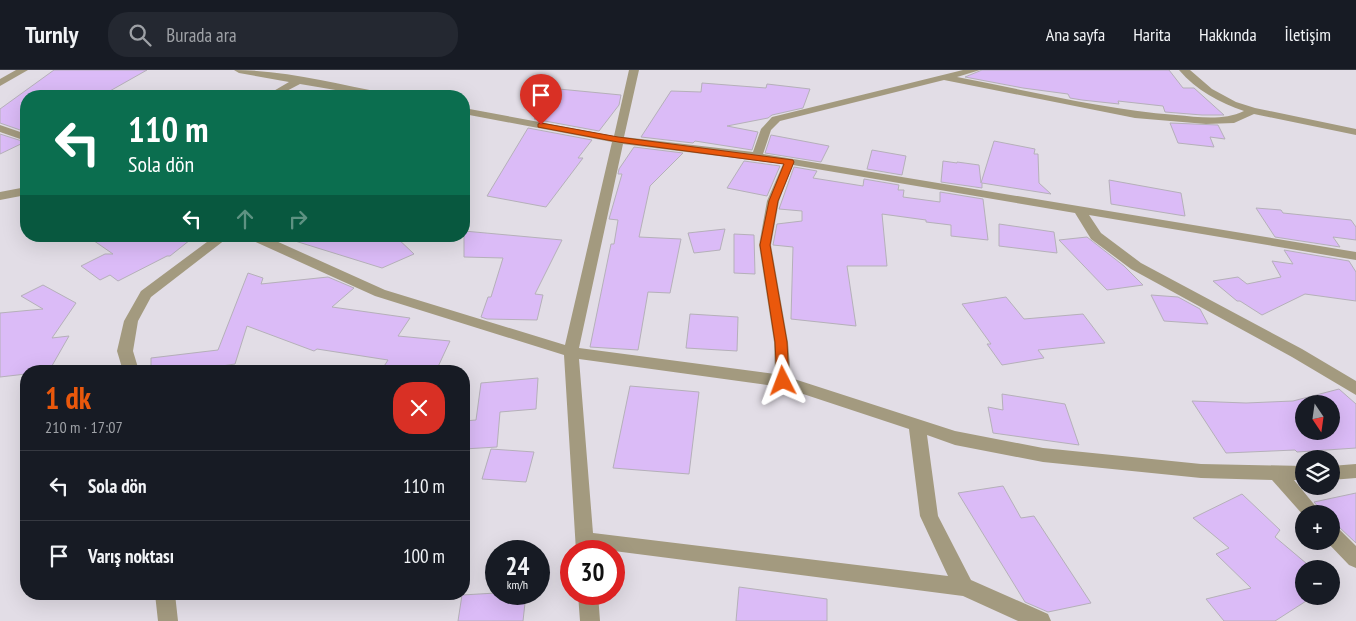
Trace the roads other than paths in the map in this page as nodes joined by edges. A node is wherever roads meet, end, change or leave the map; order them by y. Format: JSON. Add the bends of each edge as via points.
{"nodes":[{"id":1,"x":23,"y":70,"type":"edge"},
{"id":2,"x":238,"y":70,"type":"edge"},
{"id":3,"x":634,"y":70,"type":"edge"},
{"id":4,"x":975,"y":70,"type":"edge"},
{"id":5,"x":1184,"y":70,"type":"edge"},
{"id":6,"x":947,"y":74,"type":"edge"},
{"id":7,"x":299,"y":80,"type":"junction"},
{"id":8,"x":0,"y":83,"type":"edge"},
{"id":9,"x":281,"y":90,"type":"edge"},
{"id":10,"x":353,"y":90,"type":"edge"},
{"id":11,"x":1253,"y":111,"type":"junction"},
{"id":12,"x":470,"y":112,"type":"edge"},
{"id":13,"x":0,"y":128,"type":"edge"},
{"id":14,"x":1356,"y":132,"type":"edge"},
{"id":15,"x":20,"y":136,"type":"edge"},
{"id":16,"x":618,"y":140,"type":"junction"},
{"id":17,"x":757,"y":156,"type":"junction"},
{"id":18,"x":790,"y":162,"type":"junction"},
{"id":19,"x":20,"y":192,"type":"edge"},
{"id":20,"x":0,"y":196,"type":"edge"},
{"id":21,"x":1080,"y":210,"type":"junction"},
{"id":22,"x":216,"y":242,"type":"edge"},
{"id":23,"x":267,"y":242,"type":"edge"},
{"id":24,"x":1356,"y":256,"type":"edge"},
{"id":25,"x":571,"y":352,"type":"junction"},
{"id":26,"x":129,"y":365,"type":"edge"},
{"id":27,"x":783,"y":381,"type":"junction"},
{"id":28,"x":1356,"y":389,"type":"edge"},
{"id":29,"x":917,"y":425,"type":"junction"},
{"id":30,"x":1356,"y":471,"type":"edge"},
{"id":31,"x":1340,"y":472,"type":"edge"},
{"id":32,"x":1295,"y":473,"type":"edge"},
{"id":33,"x":1278,"y":474,"type":"junction"},
{"id":34,"x":1305,"y":505,"type":"edge"},
{"id":35,"x":584,"y":540,"type":"edge"},
{"id":36,"x":1340,"y":543,"type":"edge"},
{"id":37,"x":625,"y":550,"type":"edge"},
{"id":38,"x":1356,"y":559,"type":"edge"},
{"id":39,"x":964,"y":587,"type":"junction"},
{"id":40,"x":166,"y":600,"type":"edge"},
{"id":41,"x":589,"y":605,"type":"edge"},
{"id":42,"x":168,"y":621,"type":"edge"},
{"id":43,"x":590,"y":621,"type":"edge"},
{"id":44,"x":1041,"y":621,"type":"edge"}],
"edges":[{"from":1,"to":8,"type":"street"},
{"from":2,"to":7,"type":"street"},
{"from":3,"to":16,"type":"street"},
{"from":4,"to":6,"type":"street"},
{"from":5,"to":11,"type":"street","via":[[1209,91]]},
{"from":6,"to":11,"type":"street","via":[[1135,115],[1206,121],[1234,120]]},
{"from":6,"to":17,"type":"street","via":[[776,119],[766,129]]},
{"from":7,"to":9,"type":"street"},
{"from":7,"to":10,"type":"street"},
{"from":11,"to":14,"type":"street"},
{"from":12,"to":16,"type":"street"},
{"from":13,"to":15,"type":"street"},
{"from":16,"to":17,"type":"street"},
{"from":16,"to":25,"type":"street"},
{"from":17,"to":18,"type":"street"},
{"from":18,"to":21,"type":"street"},
{"from":18,"to":27,"type":"street","via":[[774,201],[765,245],[781,342]]},
{"from":19,"to":20,"type":"street"},
{"from":21,"to":24,"type":"street"},
{"from":21,"to":28,"type":"street","via":[[1096,236],[1136,266],[1297,353]]},
{"from":22,"to":26,"type":"street","via":[[146,294],[131,321],[125,351]]},
{"from":23,"to":25,"type":"street","via":[[380,293]]},
{"from":25,"to":27,"type":"street"},
{"from":25,"to":35,"type":"street"},
{"from":27,"to":29,"type":"street"},
{"from":29,"to":33,"type":"street","via":[[955,438],[1043,455],[1201,471]]},
{"from":29,"to":39,"type":"street","via":[[929,516]]},
{"from":30,"to":31,"type":"street"},
{"from":32,"to":33,"type":"street"},
{"from":33,"to":34,"type":"street"},
{"from":36,"to":38,"type":"street"},
{"from":37,"to":39,"type":"street"},
{"from":39,"to":44,"type":"street"},
{"from":40,"to":42,"type":"street"},
{"from":41,"to":43,"type":"street"}]}
